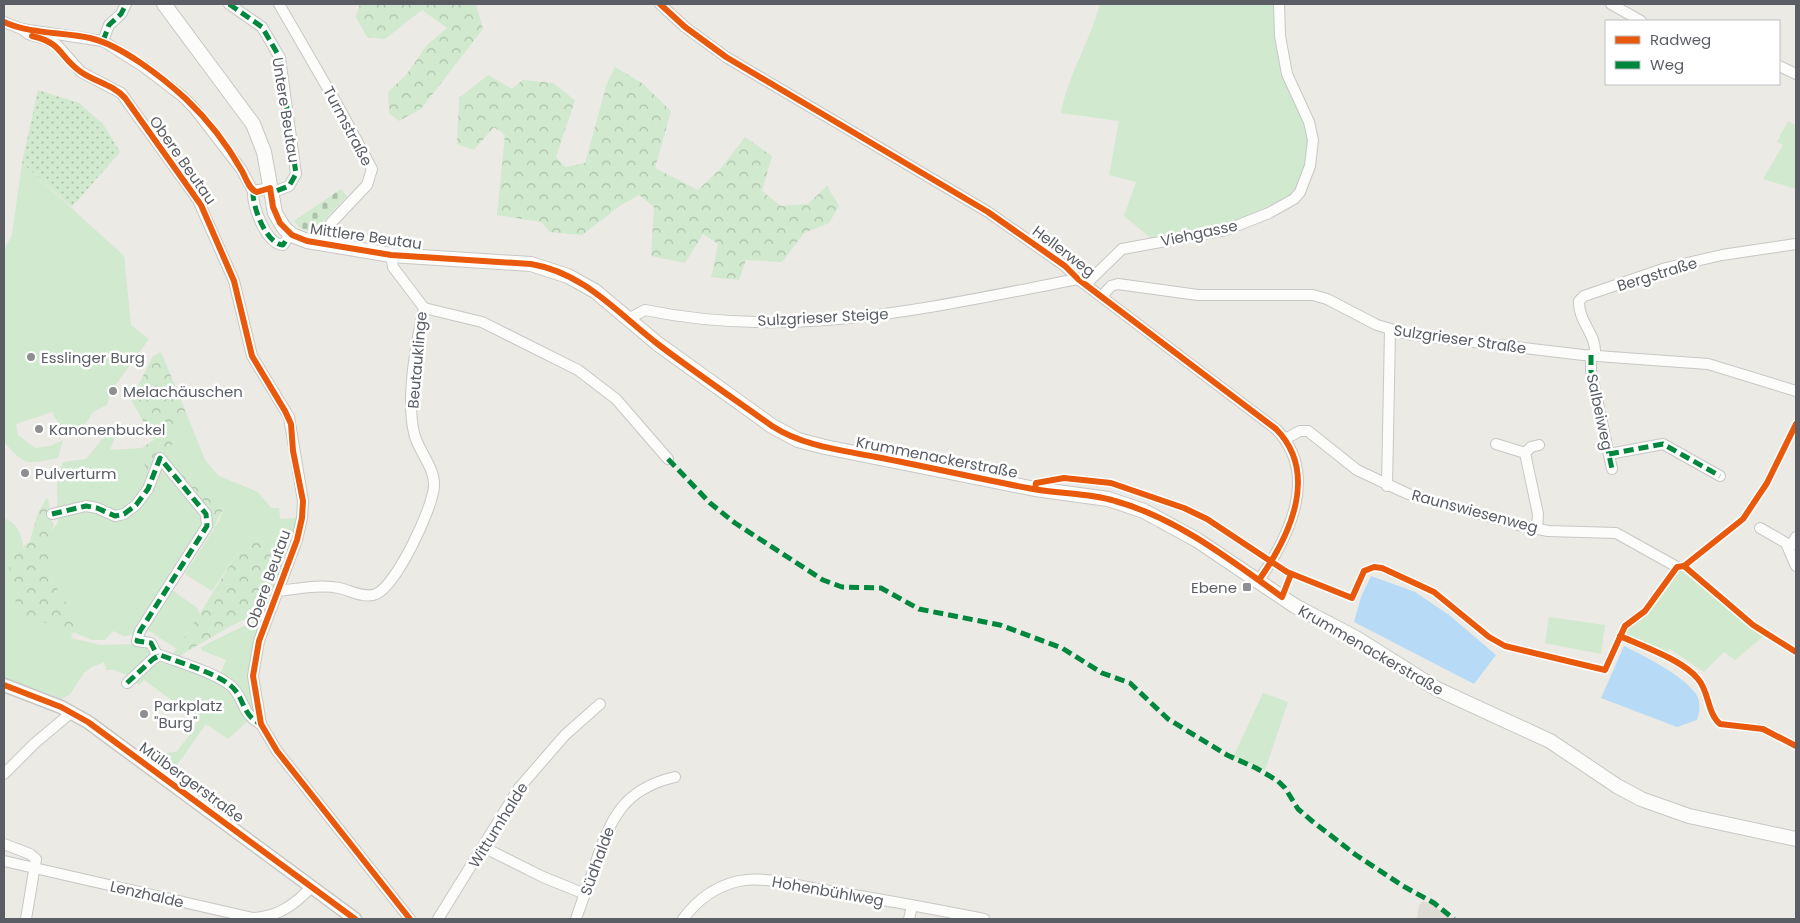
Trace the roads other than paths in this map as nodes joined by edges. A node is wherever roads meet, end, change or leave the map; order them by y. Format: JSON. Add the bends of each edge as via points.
{"nodes":[{"id":1,"x":126,"y":4,"type":"edge"},
{"id":2,"x":164,"y":4,"type":"edge"},
{"id":3,"x":229,"y":4,"type":"edge"},
{"id":4,"x":279,"y":4,"type":"edge"},
{"id":5,"x":660,"y":4,"type":"edge"},
{"id":6,"x":1279,"y":4,"type":"edge"},
{"id":7,"x":1611,"y":4,"type":"edge"},
{"id":8,"x":1639,"y":20,"type":"edge"},
{"id":9,"x":4,"y":22,"type":"edge"},
{"id":10,"x":46,"y":35,"type":"junction"},
{"id":11,"x":103,"y":41,"type":"junction"},
{"id":12,"x":1780,"y":66,"type":"edge"},
{"id":13,"x":1796,"y":74,"type":"edge"},
{"id":14,"x":253,"y":191,"type":"junction"},
{"id":15,"x":270,"y":191,"type":"junction"},
{"id":16,"x":290,"y":234,"type":"junction"},
{"id":17,"x":1796,"y":244,"type":"edge"},
{"id":18,"x":326,"y":245,"type":"junction"},
{"id":19,"x":391,"y":255,"type":"junction"},
{"id":20,"x":1082,"y":281,"type":"junction"},
{"id":21,"x":1102,"y":296,"type":"junction"},
{"id":22,"x":424,"y":308,"type":"junction"},
{"id":23,"x":628,"y":319,"type":"junction"},
{"id":24,"x":1390,"y":330,"type":"junction"},
{"id":25,"x":1593,"y":355,"type":"junction"},
{"id":26,"x":1796,"y":392,"type":"edge"},
{"id":27,"x":1285,"y":440,"type":"junction"},
{"id":28,"x":1496,"y":444,"type":"dead end"},
{"id":29,"x":1540,"y":445,"type":"dead end"},
{"id":30,"x":1525,"y":453,"type":"junction"},
{"id":31,"x":1609,"y":454,"type":"junction"},
{"id":32,"x":668,"y":459,"type":"dead end"},
{"id":33,"x":1612,"y":469,"type":"dead end"},
{"id":34,"x":1720,"y":476,"type":"dead end"},
{"id":35,"x":1387,"y":486,"type":"junction"},
{"id":36,"x":52,"y":514,"type":"dead end"},
{"id":37,"x":1537,"y":528,"type":"junction"},
{"id":38,"x":1760,"y":528,"type":"dead end"},
{"id":39,"x":1796,"y":537,"type":"edge"},
{"id":40,"x":1789,"y":549,"type":"junction"},
{"id":41,"x":1796,"y":566,"type":"edge"},
{"id":42,"x":1676,"y":568,"type":"dead end"},
{"id":43,"x":1259,"y":580,"type":"junction"},
{"id":44,"x":278,"y":591,"type":"junction"},
{"id":45,"x":157,"y":655,"type":"junction"},
{"id":46,"x":127,"y":683,"type":"dead end"},
{"id":47,"x":4,"y":686,"type":"edge"},
{"id":48,"x":600,"y":704,"type":"dead end"},
{"id":49,"x":72,"y":712,"type":"junction"},
{"id":50,"x":261,"y":724,"type":"junction"},
{"id":51,"x":4,"y":774,"type":"edge"},
{"id":52,"x":675,"y":777,"type":"dead end"},
{"id":53,"x":1796,"y":839,"type":"edge"},
{"id":54,"x":4,"y":844,"type":"edge"},
{"id":55,"x":483,"y":848,"type":"junction"},
{"id":56,"x":4,"y":861,"type":"edge"},
{"id":57,"x":35,"y":868,"type":"junction"},
{"id":58,"x":312,"y":886,"type":"junction"},
{"id":59,"x":585,"y":894,"type":"junction"},
{"id":60,"x":912,"y":906,"type":"junction"},
{"id":61,"x":26,"y":919,"type":"edge"},
{"id":62,"x":355,"y":919,"type":"edge"},
{"id":63,"x":410,"y":919,"type":"edge"},
{"id":64,"x":438,"y":919,"type":"edge"},
{"id":65,"x":576,"y":919,"type":"edge"},
{"id":66,"x":683,"y":919,"type":"edge"},
{"id":67,"x":909,"y":919,"type":"edge"},
{"id":68,"x":984,"y":919,"type":"edge"}],
"edges":[{"from":1,"to":11,"type":"street","via":[[109,25]]},
{"from":2,"to":15,"type":"main road","name":"Mittlere Beutau","via":[[249,116],[264,152]]},
{"from":3,"to":15,"type":"street","name":"Untere Beutau","via":[[262,27],[280,58],[296,174],[289,186]]},
{"from":4,"to":18,"type":"street","name":"Turmstraße","via":[[372,169],[367,185],[331,223]]},
{"from":5,"to":20,"type":"street","name":"Hellerweg","via":[[726,57],[988,212]]},
{"from":6,"to":20,"type":"street","name":"Viehgasse","via":[[1280,36],[1287,74],[1313,140],[1308,174],[1299,194],[1269,213],[1226,230],[1122,249]]},
{"from":7,"to":8,"type":"street"},
{"from":9,"to":10,"type":"street"},
{"from":10,"to":11,"type":"street"},
{"from":10,"to":44,"type":"street","name":"Obere Beutau","via":[[81,72],[113,88],[125,98],[200,203],[230,270],[252,356],[289,417],[303,501],[297,540]]},
{"from":11,"to":14,"type":"street","via":[[144,67],[189,102],[235,161]]},
{"from":12,"to":13,"type":"street"},
{"from":14,"to":15,"type":"street"},
{"from":14,"to":16,"type":"street","via":[[258,215],[274,242],[283,245]]},
{"from":15,"to":16,"type":"main road","name":"Mittlere Beutau","via":[[277,218]]},
{"from":16,"to":18,"type":"main road","name":"Mittlere Beutau","via":[[300,240]]},
{"from":17,"to":25,"type":"street","name":"Bergstraße","via":[[1666,268],[1584,296],[1579,301],[1580,311],[1595,341]]},
{"from":18,"to":19,"type":"main road","name":"Mittlere Beutau"},
{"from":19,"to":22,"type":"street","name":"Beutauklinge","via":[[393,267]]},
{"from":19,"to":23,"type":"main road","name":"Mittlere Beutau","via":[[538,265],[588,285]]},
{"from":20,"to":21,"type":"street","name":"Hellerweg"},
{"from":20,"to":23,"type":"street","name":"Sulzgrieser Steige","via":[[856,319],[769,322],[683,317],[644,310]]},
{"from":21,"to":24,"type":"street","name":"Sulzgrieser Straße","via":[[1111,286],[1118,284],[1205,295],[1313,295]]},
{"from":21,"to":27,"type":"street","name":"Hellerweg","via":[[1256,412]]},
{"from":22,"to":32,"type":"street","via":[[482,322],[578,370],[616,399]]},
{"from":22,"to":44,"type":"street","name":"Beutauklinge","via":[[415,360],[412,417],[418,446],[434,479],[433,497],[423,525],[397,571],[377,594],[370,596],[334,587]]},
{"from":23,"to":43,"type":"main road","name":"Krummenackerstraße","via":[[658,344],[790,437],[825,447],[1026,487],[1116,501],[1164,521]]},
{"from":24,"to":25,"type":"street","name":"Sulzgrieser Straße"},
{"from":24,"to":35,"type":"street"},
{"from":25,"to":26,"type":"street","name":"Sulzgrieser Straße","via":[[1714,365]]},
{"from":25,"to":31,"type":"street","name":"Salbeiweg","via":[[1591,371]]},
{"from":27,"to":35,"type":"street","name":"Raunswiesenweg","via":[[1300,431],[1308,431],[1348,464]]},
{"from":27,"to":43,"type":"street","name":"Hellerweg","via":[[1297,470],[1298,500],[1290,524]]},
{"from":28,"to":30,"type":"street"},
{"from":29,"to":30,"type":"street"},
{"from":30,"to":37,"type":"street","via":[[1538,514]]},
{"from":31,"to":33,"type":"street","name":"Salbeiweg"},
{"from":31,"to":34,"type":"street","via":[[1663,444]]},
{"from":35,"to":37,"type":"street","name":"Raunswiesenweg"},
{"from":36,"to":45,"type":"street","via":[[86,506],[115,516],[124,514],[148,489],[160,458],[206,514],[207,526],[141,627],[137,641],[151,643]]},
{"from":37,"to":42,"type":"street","name":"Raunswiesenweg","via":[[1616,533]]},
{"from":38,"to":40,"type":"street","via":[[1782,539]]},
{"from":39,"to":40,"type":"street"},
{"from":40,"to":41,"type":"street"},
{"from":43,"to":53,"type":"main road","name":"Krummenackerstraße","via":[[1295,606],[1356,638],[1437,689],[1550,741],[1641,799],[1689,816]]},
{"from":44,"to":50,"type":"street","name":"Obere Beutau","via":[[254,664]]},
{"from":45,"to":46,"type":"street"},
{"from":45,"to":50,"type":"street","via":[[228,684],[249,716]]},
{"from":47,"to":49,"type":"street","name":"Mülbergerstraße"},
{"from":48,"to":55,"type":"street","name":"Wittumhalde","via":[[519,788]]},
{"from":49,"to":51,"type":"street"},
{"from":49,"to":58,"type":"street","name":"Mülbergerstraße"},
{"from":50,"to":63,"type":"street","name":"Obere Beutau","via":[[277,751]]},
{"from":52,"to":59,"type":"street","name":"Südhalde","via":[[648,786],[621,807],[607,831]]},
{"from":54,"to":57,"type":"street","via":[[32,855],[36,859]]},
{"from":55,"to":59,"type":"street"},
{"from":55,"to":64,"type":"street","name":"Wittumhalde"},
{"from":56,"to":57,"type":"street","name":"Lenzhalde"},
{"from":57,"to":58,"type":"street","name":"Lenzhalde","via":[[253,918],[266,917],[289,907]]},
{"from":57,"to":61,"type":"street"},
{"from":58,"to":62,"type":"street","name":"Mülbergerstraße"},
{"from":59,"to":65,"type":"street","name":"Südhalde"},
{"from":60,"to":66,"type":"street","name":"Hohenbühlweg","via":[[753,879],[733,882],[712,892]]},
{"from":60,"to":67,"type":"street"},
{"from":60,"to":68,"type":"street","name":"Hohenbühlweg"}]}
